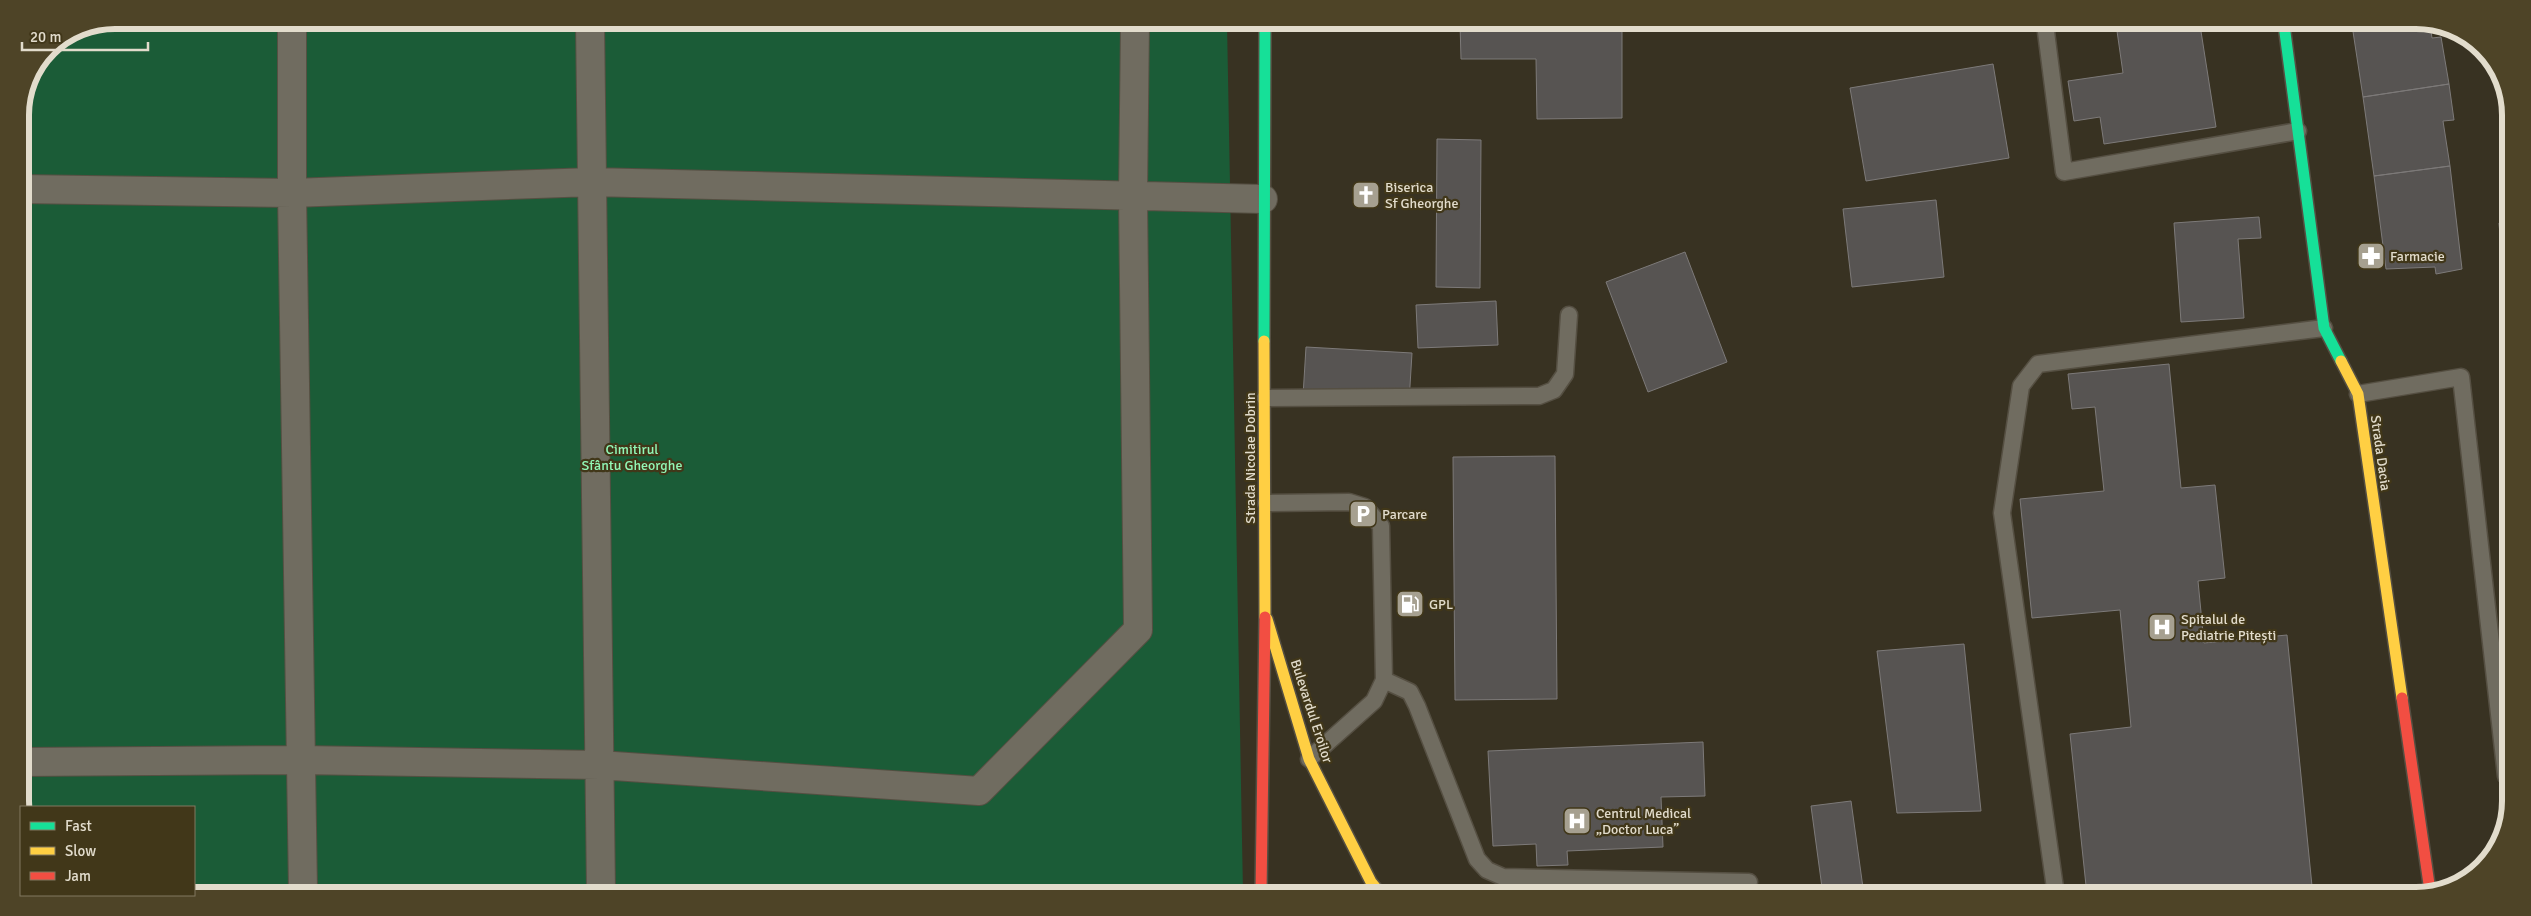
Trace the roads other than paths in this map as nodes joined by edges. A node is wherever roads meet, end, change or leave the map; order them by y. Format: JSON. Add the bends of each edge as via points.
{"nodes":[{"id":1,"x":292,"y":29,"type":"edge"},
{"id":2,"x":590,"y":29,"type":"edge"},
{"id":3,"x":1135,"y":29,"type":"edge"},
{"id":4,"x":1265,"y":29,"type":"edge"},
{"id":5,"x":2046,"y":29,"type":"edge"},
{"id":6,"x":2285,"y":29,"type":"edge"},
{"id":7,"x":2298,"y":131,"type":"junction"},
{"id":8,"x":592,"y":182,"type":"junction"},
{"id":9,"x":29,"y":189,"type":"edge"},
{"id":10,"x":292,"y":193,"type":"junction"},
{"id":11,"x":1133,"y":196,"type":"junction"},
{"id":12,"x":1263,"y":199,"type":"junction"},
{"id":13,"x":1569,"y":315,"type":"dead end"},
{"id":14,"x":2324,"y":328,"type":"junction"},
{"id":15,"x":2358,"y":394,"type":"junction"},
{"id":16,"x":1265,"y":398,"type":"junction"},
{"id":17,"x":1266,"y":503,"type":"junction"},
{"id":18,"x":1265,"y":614,"type":"junction"},
{"id":19,"x":1384,"y":680,"type":"junction"},
{"id":20,"x":2502,"y":741,"type":"edge"},
{"id":21,"x":1309,"y":759,"type":"junction"},
{"id":22,"x":302,"y":760,"type":"junction"},
{"id":23,"x":29,"y":762,"type":"edge"},
{"id":24,"x":599,"y":765,"type":"junction"},
{"id":25,"x":1749,"y":882,"type":"dead end"},
{"id":26,"x":2429,"y":886,"type":"edge"},
{"id":27,"x":303,"y":887,"type":"edge"},
{"id":28,"x":601,"y":887,"type":"edge"},
{"id":29,"x":1261,"y":887,"type":"edge"},
{"id":30,"x":1375,"y":887,"type":"edge"},
{"id":31,"x":2055,"y":887,"type":"edge"}],
"edges":[{"from":1,"to":10,"type":"street"},
{"from":2,"to":8,"type":"street"},
{"from":3,"to":11,"type":"street"},
{"from":4,"to":12,"type":"street","name":"Strada Nicolae Dobrin"},
{"from":5,"to":7,"type":"lane","via":[[2064,172]]},
{"from":6,"to":7,"type":"street","name":"Strada Dacia"},
{"from":7,"to":14,"type":"street","name":"Strada Dacia"},
{"from":8,"to":10,"type":"street"},
{"from":8,"to":11,"type":"street"},
{"from":8,"to":24,"type":"street"},
{"from":9,"to":10,"type":"street"},
{"from":10,"to":22,"type":"street"},
{"from":11,"to":12,"type":"street"},
{"from":11,"to":24,"type":"street","via":[[1138,630],[979,791]]},
{"from":12,"to":16,"type":"street","name":"Strada Nicolae Dobrin"},
{"from":13,"to":16,"type":"lane","via":[[1565,374],[1554,390],[1539,396]]},
{"from":14,"to":15,"type":"street","name":"Strada Dacia"},
{"from":14,"to":31,"type":"lane","via":[[2038,364],[2021,386],[2002,513]]},
{"from":15,"to":20,"type":"lane","via":[[2461,377]]},
{"from":15,"to":26,"type":"street","name":"Strada Dacia"},
{"from":16,"to":17,"type":"street","name":"Strada Nicolae Dobrin"},
{"from":17,"to":18,"type":"street","name":"Strada Nicolae Dobrin"},
{"from":17,"to":19,"type":"lane","via":[[1349,502],[1365,506],[1381,526]]},
{"from":18,"to":21,"type":"street","name":"Bulevardul Eroilor"},
{"from":18,"to":29,"type":"street","name":"Strada Nicolae Dobrin"},
{"from":19,"to":21,"type":"lane","via":[[1374,701]]},
{"from":19,"to":25,"type":"lane","via":[[1410,692],[1477,859],[1487,870],[1503,877]]},
{"from":21,"to":30,"type":"street","name":"Bulevardul Eroilor"},
{"from":22,"to":23,"type":"street"},
{"from":22,"to":24,"type":"street"},
{"from":22,"to":27,"type":"street"},
{"from":24,"to":28,"type":"street"}]}
